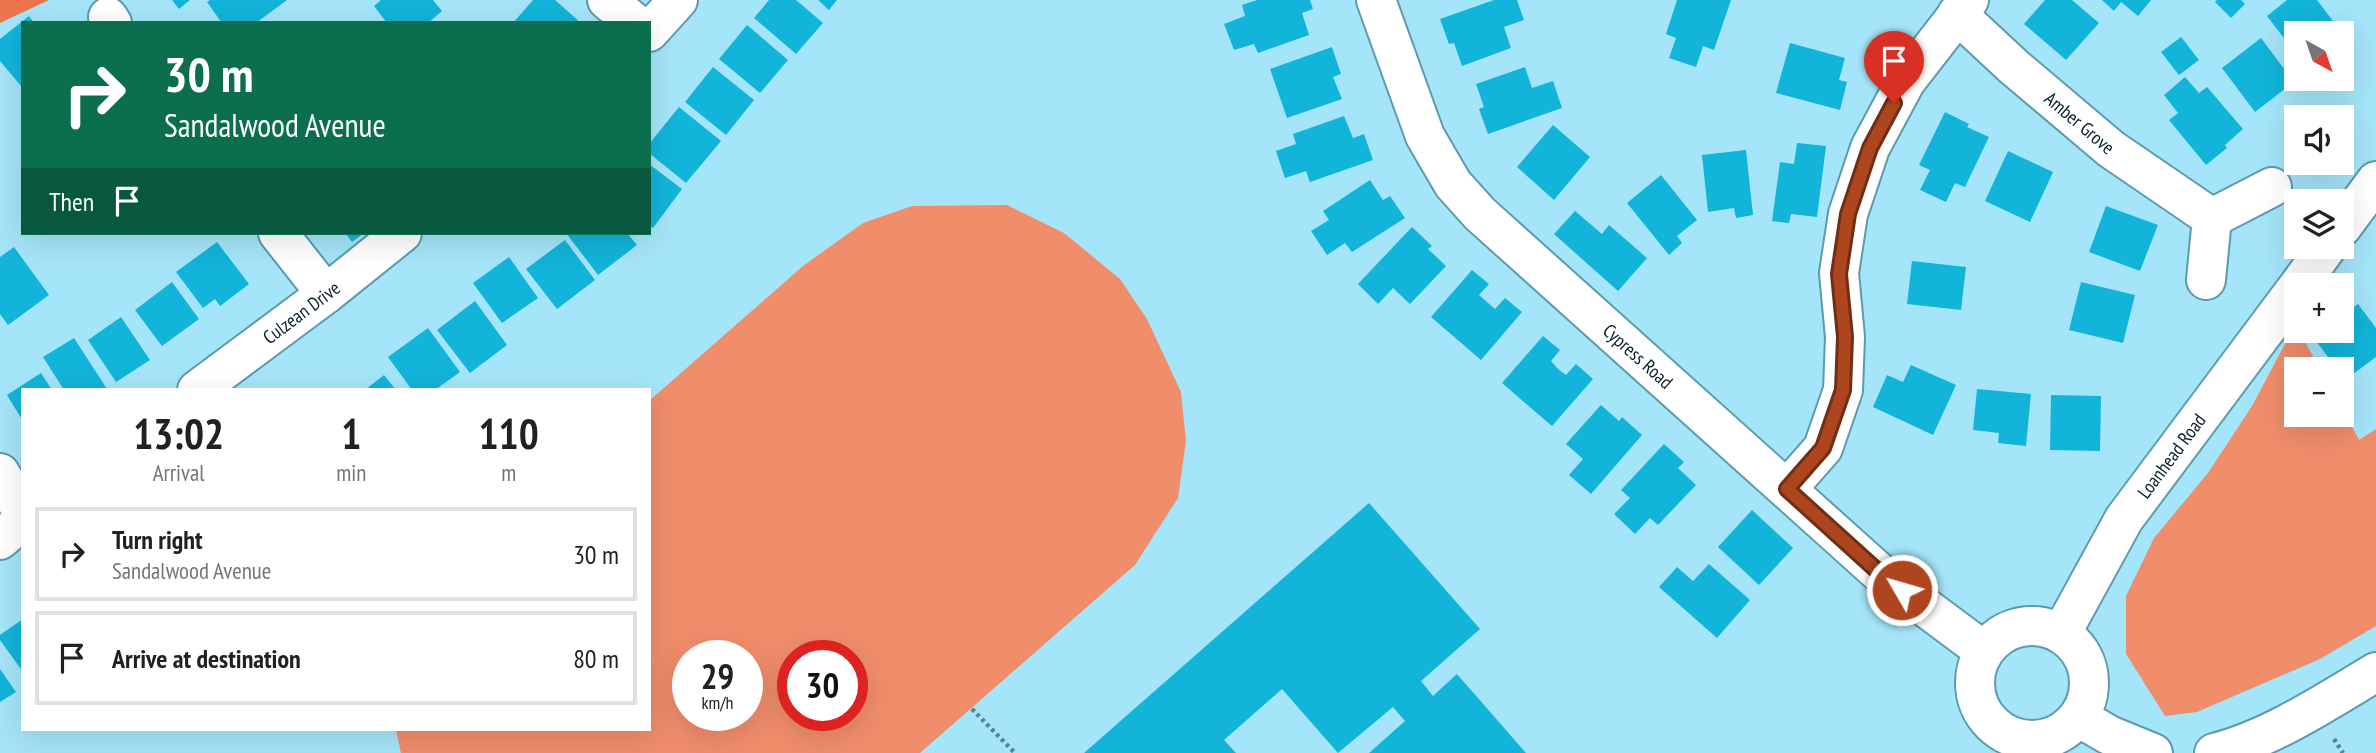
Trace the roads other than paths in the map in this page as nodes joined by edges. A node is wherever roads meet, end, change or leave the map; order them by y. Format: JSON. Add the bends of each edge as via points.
{"nodes":[{"id":1,"x":607,"y":0,"type":"edge"},
{"id":2,"x":678,"y":0,"type":"edge"},
{"id":3,"x":1376,"y":0,"type":"edge"},
{"id":4,"x":1963,"y":7,"type":"edge"},
{"id":5,"x":633,"y":21,"type":"edge"},
{"id":6,"x":651,"y":30,"type":"edge"},
{"id":7,"x":2376,"y":181,"type":"edge"},
{"id":8,"x":2272,"y":187,"type":"dead end"},
{"id":9,"x":2354,"y":211,"type":"edge"},
{"id":10,"x":2212,"y":218,"type":"junction"},
{"id":11,"x":280,"y":235,"type":"edge"},
{"id":12,"x":400,"y":235,"type":"edge"},
{"id":13,"x":2206,"y":280,"type":"dead end"},
{"id":14,"x":326,"y":294,"type":"junction"},
{"id":15,"x":2284,"y":304,"type":"edge"},
{"id":16,"x":200,"y":388,"type":"edge"},
{"id":17,"x":0,"y":473,"type":"edge"},
{"id":18,"x":1787,"y":489,"type":"junction"},
{"id":19,"x":21,"y":510,"type":"edge"},
{"id":20,"x":21,"y":522,"type":"edge"},
{"id":21,"x":0,"y":540,"type":"edge"},
{"id":22,"x":2062,"y":634,"type":"junction"},
{"id":23,"x":1983,"y":651,"type":"junction"},
{"id":24,"x":2376,"y":672,"type":"edge"},
{"id":25,"x":2078,"y":718,"type":"junction"},
{"id":26,"x":2005,"y":744,"type":"edge"},
{"id":27,"x":2152,"y":753,"type":"edge"},
{"id":28,"x":2214,"y":753,"type":"edge"}],
"edges":[{"from":1,"to":5,"type":"street"},
{"from":2,"to":6,"type":"street"},
{"from":3,"to":18,"type":"street","name":"Cypress Road","via":[[1425,136],[1453,184],[1527,259]]},
{"from":4,"to":10,"type":"street","name":"Amber Grove","via":[[2014,67],[2111,149]]},
{"from":4,"to":18,"type":"street","via":[[1906,81],[1870,148],[1848,214],[1839,274],[1845,337],[1843,390],[1823,448]]},
{"from":7,"to":9,"type":"street"},
{"from":8,"to":10,"type":"street"},
{"from":10,"to":13,"type":"street"},
{"from":11,"to":14,"type":"street"},
{"from":12,"to":14,"type":"street","name":"Culzean Drive"},
{"from":14,"to":16,"type":"street","name":"Culzean Drive"},
{"from":15,"to":22,"type":"street","name":"Loanhead Road","via":[[2124,519]]},
{"from":17,"to":19,"type":"street"},
{"from":18,"to":23,"type":"street","name":"Cypress Road","via":[[1882,575]]},
{"from":20,"to":21,"type":"street"},
{"from":22,"to":23,"type":"street","via":[[2028,625],[1995,638]]},
{"from":22,"to":25,"type":"street","via":[[2086,663],[2087,701]]},
{"from":23,"to":26,"type":"street","via":[[1975,669],[1974,689],[1979,708]]},
{"from":24,"to":28,"type":"street","via":[[2316,709]]},
{"from":25,"to":26,"type":"street","via":[[2046,739]]},
{"from":25,"to":27,"type":"street"}]}
